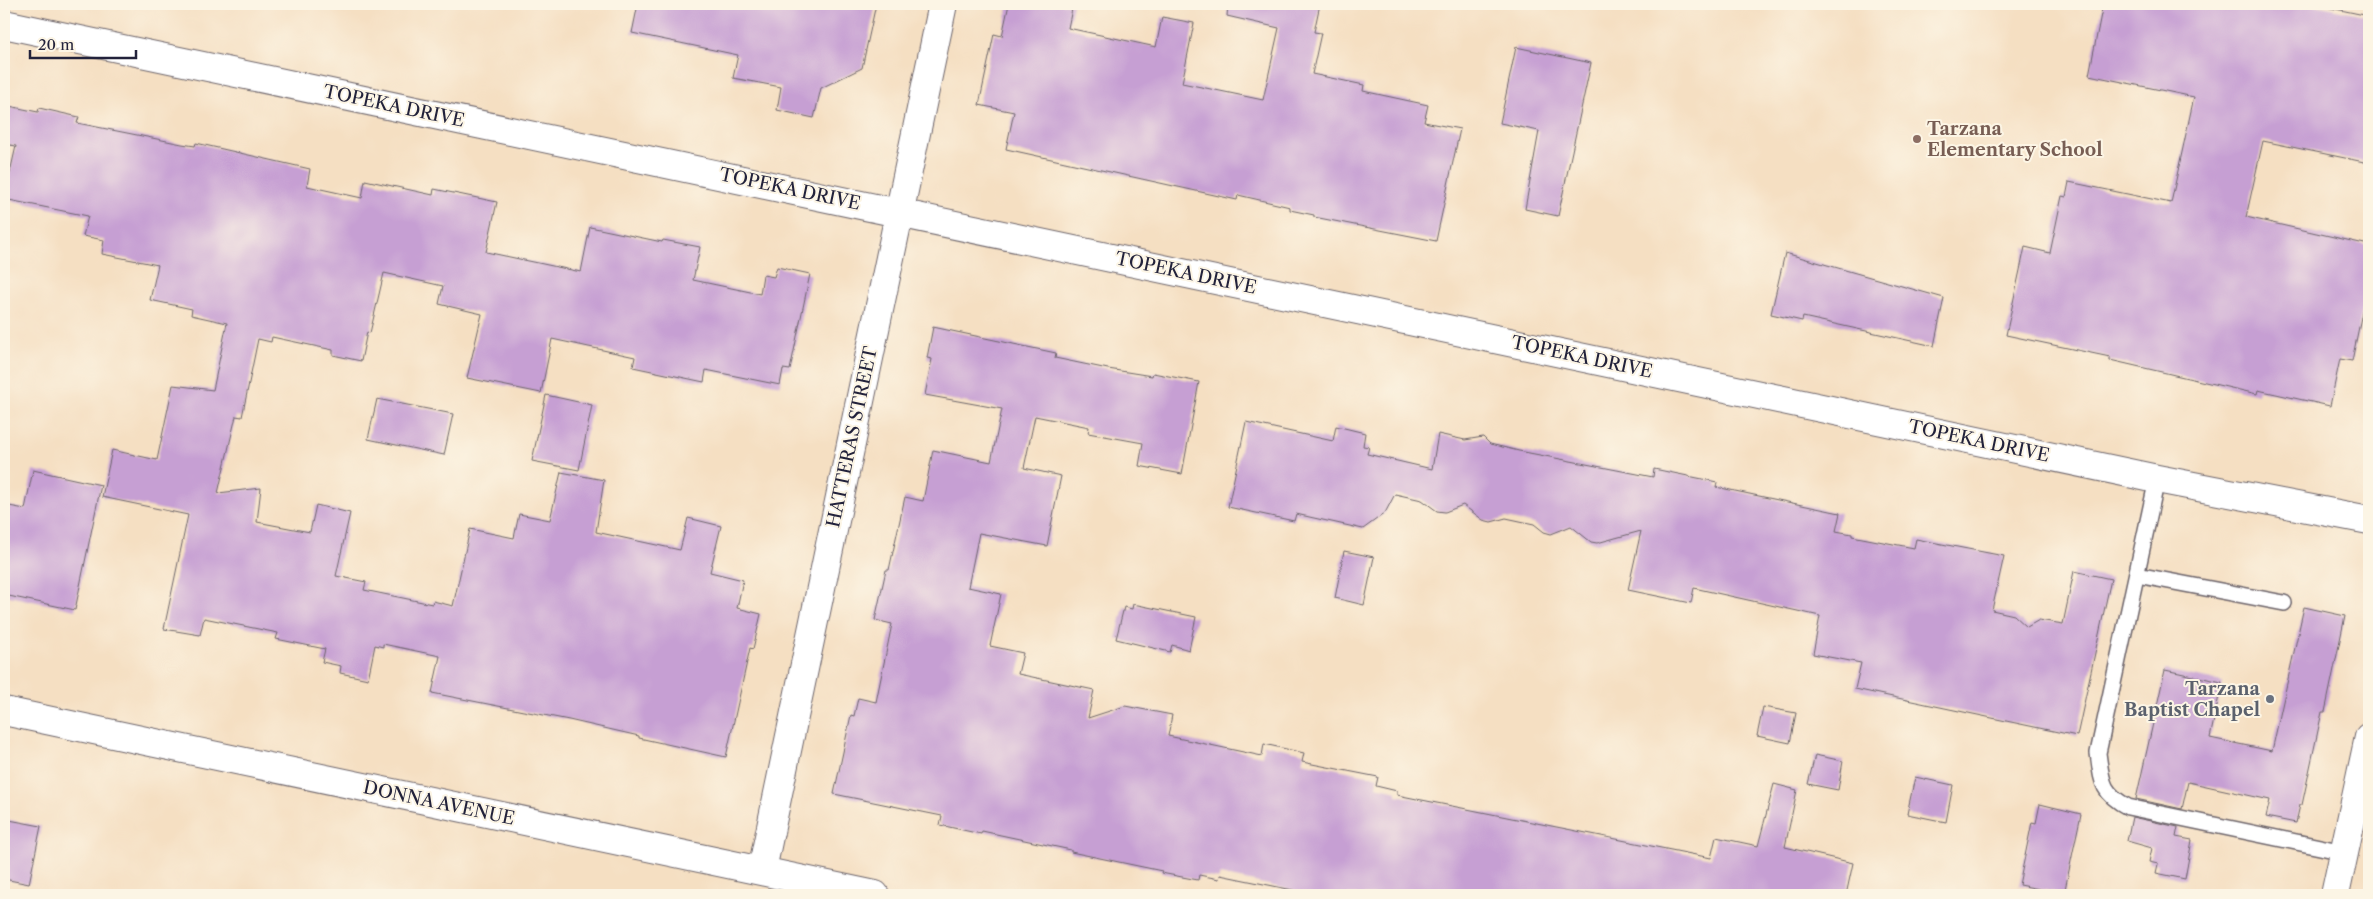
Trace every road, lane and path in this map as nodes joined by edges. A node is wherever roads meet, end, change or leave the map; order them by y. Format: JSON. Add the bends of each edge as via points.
{"nodes":[{"id":1,"x":943,"y":4,"type":"edge"},
{"id":2,"x":4,"y":24,"type":"edge"},
{"id":3,"x":899,"y":212,"type":"junction"},
{"id":4,"x":2157,"y":479,"type":"junction"},
{"id":5,"x":2369,"y":520,"type":"edge"},
{"id":6,"x":2137,"y":574,"type":"junction"},
{"id":7,"x":2284,"y":603,"type":"dead end"},
{"id":8,"x":4,"y":711,"type":"edge"},
{"id":9,"x":2369,"y":737,"type":"edge"},
{"id":10,"x":2344,"y":852,"type":"junction"},
{"id":11,"x":762,"y":870,"type":"junction"},
{"id":12,"x":875,"y":895,"type":"edge"},
{"id":13,"x":2335,"y":895,"type":"edge"}],
"edges":[{"from":1,"to":3,"type":"street","name":"HATTERAS STREET"},
{"from":2,"to":3,"type":"street","name":"TOPEKA DRIVE"},
{"from":3,"to":4,"type":"street","name":"TOPEKA DRIVE"},
{"from":3,"to":11,"type":"street","name":"HATTERAS STREET"},
{"from":4,"to":5,"type":"street","name":"TOPEKA DRIVE"},
{"from":4,"to":6,"type":"lane"},
{"from":6,"to":7,"type":"lane"},
{"from":6,"to":10,"type":"lane","via":[[2098,754],[2101,780],[2111,798],[2128,807]]},
{"from":8,"to":11,"type":"street","name":"DONNA AVENUE"},
{"from":9,"to":10,"type":"street"},
{"from":10,"to":13,"type":"street"},
{"from":11,"to":12,"type":"street","name":"DONNA AVENUE"}]}
